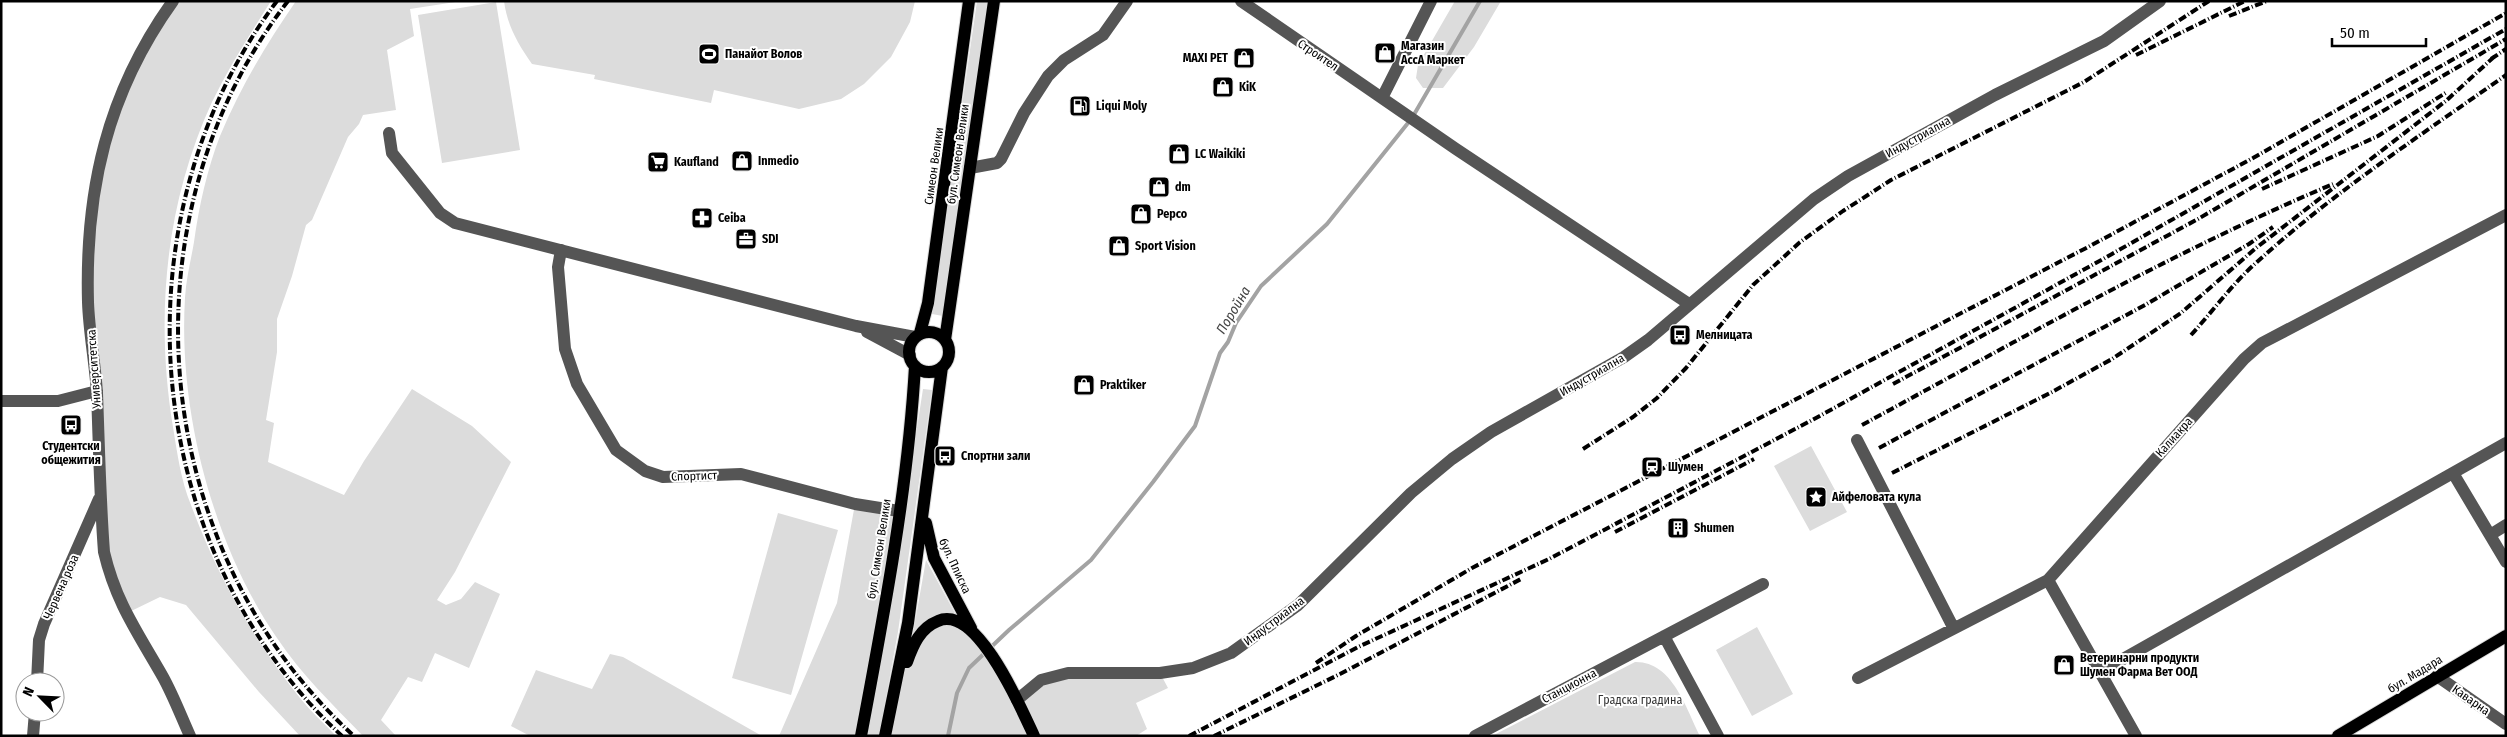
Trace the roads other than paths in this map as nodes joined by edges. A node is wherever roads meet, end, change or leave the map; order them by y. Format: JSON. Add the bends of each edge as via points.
{"nodes":[{"id":1,"x":173,"y":1,"type":"edge"},
{"id":2,"x":969,"y":1,"type":"edge"},
{"id":3,"x":994,"y":1,"type":"edge"},
{"id":4,"x":1127,"y":1,"type":"edge"},
{"id":5,"x":1240,"y":1,"type":"edge"},
{"id":6,"x":1431,"y":1,"type":"edge"},
{"id":7,"x":2160,"y":1,"type":"edge"},
{"id":8,"x":1382,"y":98,"type":"junction"},
{"id":9,"x":389,"y":133,"type":"dead end"},
{"id":10,"x":970,"y":168,"type":"junction"},
{"id":11,"x":2506,"y":215,"type":"edge"},
{"id":12,"x":561,"y":250,"type":"junction"},
{"id":13,"x":1689,"y":304,"type":"junction"},
{"id":14,"x":856,"y":326,"type":"junction"},
{"id":15,"x":918,"y":335,"type":"junction"},
{"id":16,"x":945,"y":340,"type":"junction"},
{"id":17,"x":912,"y":360,"type":"junction"},
{"id":18,"x":942,"y":367,"type":"junction"},
{"id":19,"x":96,"y":392,"type":"junction"},
{"id":20,"x":1,"y":401,"type":"edge"},
{"id":21,"x":1857,"y":440,"type":"dead end"},
{"id":22,"x":2506,"y":443,"type":"edge"},
{"id":23,"x":2454,"y":473,"type":"junction"},
{"id":24,"x":100,"y":496,"type":"junction"},
{"id":25,"x":924,"y":508,"type":"junction"},
{"id":26,"x":899,"y":511,"type":"junction"},
{"id":27,"x":2506,"y":526,"type":"edge"},
{"id":28,"x":2490,"y":535,"type":"junction"},
{"id":29,"x":2506,"y":562,"type":"edge"},
{"id":30,"x":2048,"y":580,"type":"junction"},
{"id":31,"x":1762,"y":584,"type":"dead end"},
{"id":32,"x":1953,"y":627,"type":"junction"},
{"id":33,"x":974,"y":632,"type":"junction"},
{"id":34,"x":1664,"y":636,"type":"junction"},
{"id":35,"x":2505,"y":638,"type":"edge"},
{"id":36,"x":37,"y":672,"type":"edge"},
{"id":37,"x":2100,"y":672,"type":"junction"},
{"id":38,"x":2437,"y":676,"type":"junction"},
{"id":39,"x":1858,"y":678,"type":"dead end"},
{"id":40,"x":1017,"y":700,"type":"junction"},
{"id":41,"x":35,"y":722,"type":"edge"},
{"id":42,"x":2506,"y":724,"type":"edge"},
{"id":43,"x":34,"y":736,"type":"edge"},
{"id":44,"x":190,"y":736,"type":"edge"},
{"id":45,"x":861,"y":736,"type":"edge"},
{"id":46,"x":885,"y":736,"type":"edge"},
{"id":47,"x":1034,"y":736,"type":"edge"},
{"id":48,"x":1475,"y":736,"type":"edge"},
{"id":49,"x":1718,"y":736,"type":"edge"},
{"id":50,"x":2136,"y":736,"type":"edge"},
{"id":51,"x":2338,"y":736,"type":"edge"}],
"edges":[{"from":1,"to":19,"type":"street","name":"Университетска","via":[[148,39],[122,93],[101,154],[93,193],[88,227],[88,303]]},
{"from":2,"to":15,"type":"main road","name":"Симеон Велики","via":[[928,303]]},
{"from":3,"to":10,"type":"main road","name":"бул. Симеон Велики"},
{"from":4,"to":10,"type":"street","via":[[1103,35],[1071,55],[1048,76],[1024,113],[1001,159],[997,163]]},
{"from":5,"to":8,"type":"street","name":"Строител"},
{"from":6,"to":8,"type":"street"},
{"from":7,"to":13,"type":"street","name":"Индустриална","via":[[2104,40],[1995,95],[1834,185],[1814,198]]},
{"from":8,"to":13,"type":"street","name":"Строител"},
{"from":9,"to":12,"type":"street","via":[[392,153],[440,213],[456,223]]},
{"from":10,"to":16,"type":"main road","name":"бул. Симеон Велики"},
{"from":11,"to":30,"type":"street","name":"Калиакра","via":[[2262,343],[2244,359]]},
{"from":12,"to":14,"type":"street"},
{"from":12,"to":26,"type":"street","name":"Спортист","via":[[558,267],[565,349],[577,384],[616,450],[646,471],[663,477],[741,474],[855,504]]},
{"from":13,"to":40,"type":"street","name":"Индустриална","via":[[1624,357],[1491,432],[1452,459],[1411,493],[1298,605],[1231,653],[1193,668],[1160,673],[1068,673],[1041,680]]},
{"from":14,"to":15,"type":"street"},
{"from":14,"to":17,"type":"street"},
{"from":15,"to":16,"type":"main road","via":[[937,333]]},
{"from":15,"to":17,"type":"main road","via":[[912,343]]},
{"from":16,"to":18,"type":"main road","via":[[949,351]]},
{"from":17,"to":18,"type":"main road","via":[[931,371]]},
{"from":17,"to":26,"type":"main road","name":"бул. Симеон Велики"},
{"from":18,"to":25,"type":"main road"},
{"from":19,"to":20,"type":"street","via":[[58,401]]},
{"from":19,"to":24,"type":"street","name":"Университетска"},
{"from":21,"to":32,"type":"street"},
{"from":22,"to":23,"type":"street"},
{"from":23,"to":28,"type":"street"},
{"from":23,"to":37,"type":"street"},
{"from":24,"to":36,"type":"street","name":"Червена роза","via":[[44,624],[39,640]]},
{"from":24,"to":44,"type":"street","name":"Университетска","via":[[108,571],[125,614],[163,678]]},
{"from":25,"to":33,"type":"main road","name":"бул. Плиска","via":[[934,558]]},
{"from":25,"to":46,"type":"main road","via":[[908,623]]},
{"from":26,"to":45,"type":"main road","name":"бул. Симеон Велики"},
{"from":27,"to":28,"type":"street"},
{"from":28,"to":29,"type":"street"},
{"from":30,"to":32,"type":"street","name":"Калиакра"},
{"from":30,"to":37,"type":"street"},
{"from":31,"to":34,"type":"street","name":"Станционна"},
{"from":32,"to":39,"type":"street","name":"Калиакра"},
{"from":33,"to":40,"type":"main road","via":[[1003,673]]},
{"from":33,"to":46,"type":"main road","via":[[955,618],[932,623],[920,634],[912,645]]},
{"from":34,"to":48,"type":"street","name":"Станционна"},
{"from":34,"to":49,"type":"street"},
{"from":35,"to":38,"type":"main road","name":"бул. Мадара"},
{"from":37,"to":50,"type":"street"},
{"from":38,"to":42,"type":"street","name":"Каварна"},
{"from":38,"to":51,"type":"main road","name":"бул. Мадара"},
{"from":40,"to":47,"type":"main road"},
{"from":41,"to":43,"type":"street"}]}
